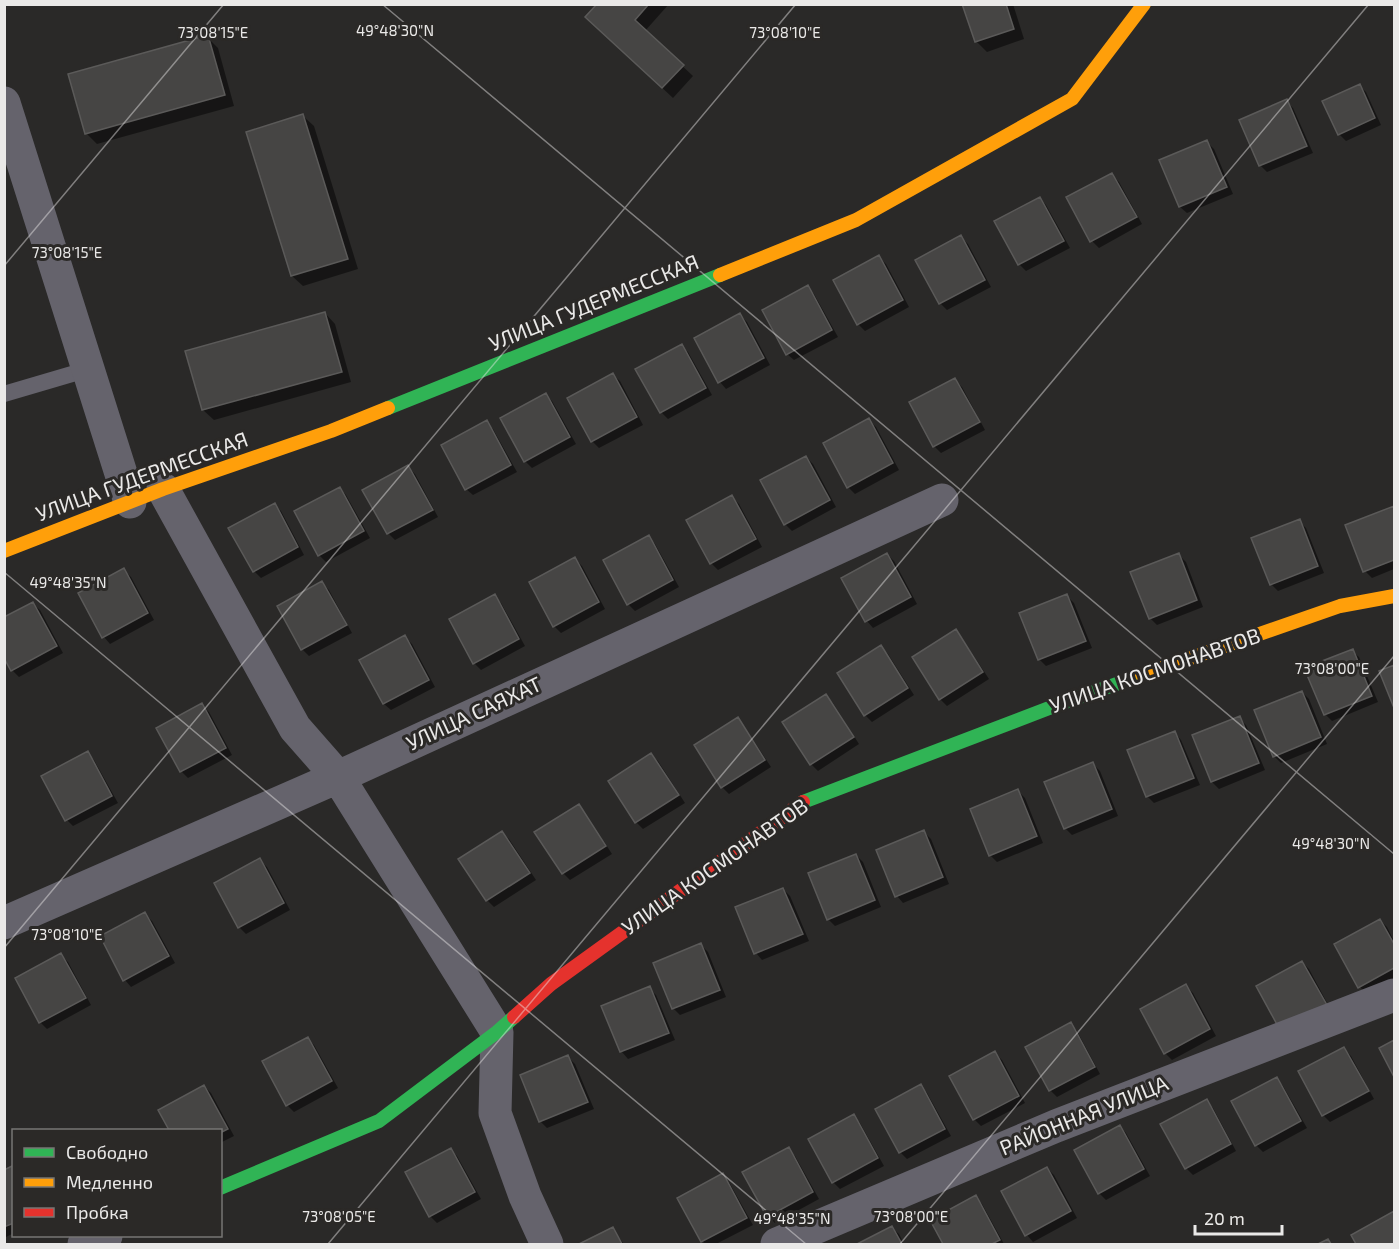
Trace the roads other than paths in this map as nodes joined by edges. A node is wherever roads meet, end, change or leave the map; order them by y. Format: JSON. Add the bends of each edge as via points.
{"nodes":[{"id":1,"x":1144,"y":4,"type":"edge"},
{"id":2,"x":4,"y":103,"type":"edge"},
{"id":3,"x":89,"y":369,"type":"junction"},
{"id":4,"x":4,"y":394,"type":"edge"},
{"id":5,"x":163,"y":489,"type":"junction"},
{"id":6,"x":942,"y":500,"type":"dead end"},
{"id":7,"x":130,"y":502,"type":"junction"},
{"id":8,"x":4,"y":551,"type":"edge"},
{"id":9,"x":1395,"y":596,"type":"edge"},
{"id":10,"x":338,"y":777,"type":"junction"},
{"id":11,"x":4,"y":923,"type":"edge"},
{"id":12,"x":1395,"y":995,"type":"edge"},
{"id":13,"x":497,"y":1032,"type":"junction"},
{"id":14,"x":222,"y":1187,"type":"edge"},
{"id":15,"x":104,"y":1237,"type":"edge"},
{"id":16,"x":84,"y":1245,"type":"edge"},
{"id":17,"x":547,"y":1245,"type":"edge"},
{"id":18,"x":777,"y":1245,"type":"edge"}],
"edges":[{"from":1,"to":5,"type":"street","name":"УЛИЦА ГУДЕРМЕССКАЯ","via":[[1072,99],[856,220],[331,431]]},
{"from":2,"to":3,"type":"street"},
{"from":3,"to":4,"type":"lane"},
{"from":3,"to":7,"type":"street"},
{"from":5,"to":7,"type":"street","name":"УЛИЦА ГУДЕРМЕССКАЯ"},
{"from":5,"to":10,"type":"street","via":[[295,728]]},
{"from":6,"to":10,"type":"street","name":"УЛИЦА САЯХАТ"},
{"from":7,"to":8,"type":"street","name":"УЛИЦА ГУДЕРМЕССКАЯ"},
{"from":9,"to":13,"type":"street","name":"УЛИЦА КОСМОНАВТОВ","via":[[1340,606],[1058,705],[808,799],[551,984]]},
{"from":10,"to":11,"type":"street","name":"УЛИЦА САЯХАТ"},
{"from":10,"to":13,"type":"street"},
{"from":12,"to":18,"type":"street","name":"РАЙОННАЯ УЛИЦА","via":[[1056,1126]]},
{"from":13,"to":14,"type":"street","name":"УЛИЦА КОСМОНАВТОВ","via":[[379,1121]]},
{"from":13,"to":17,"type":"street","via":[[495,1113]]},
{"from":15,"to":16,"type":"street"}]}
